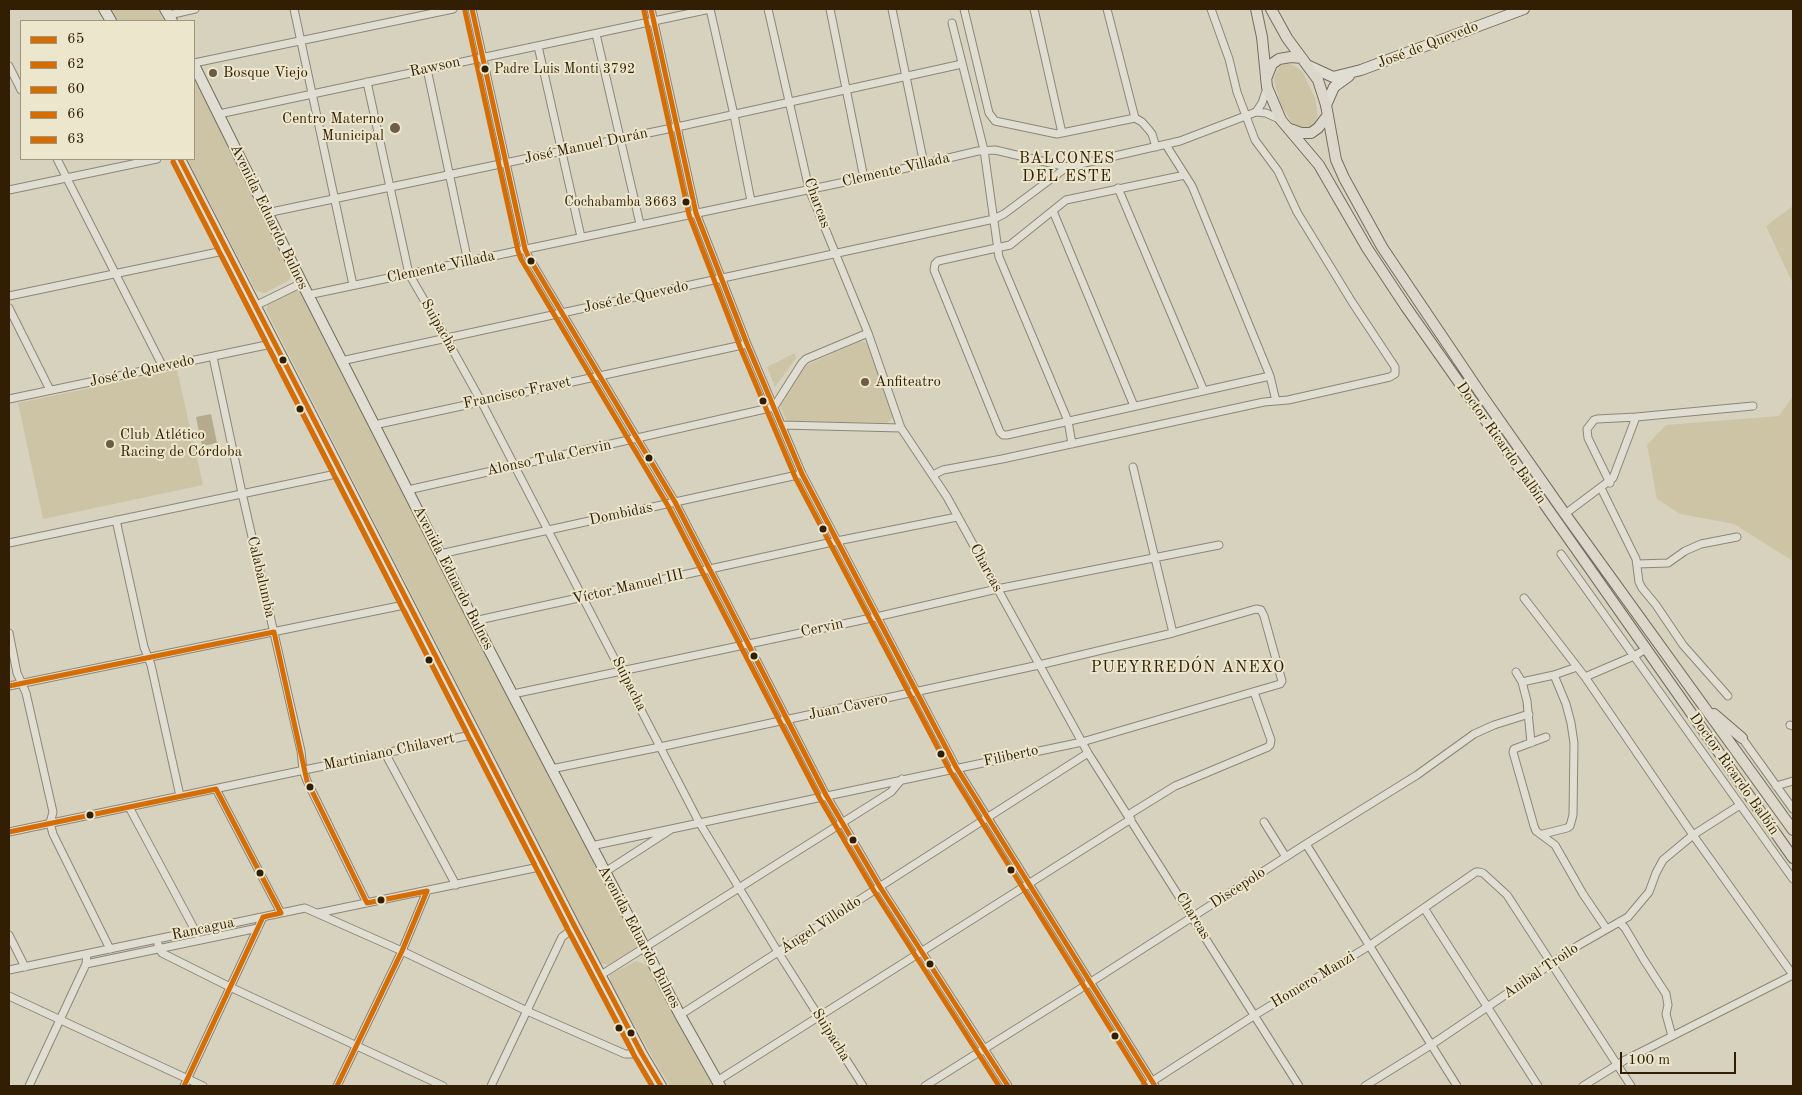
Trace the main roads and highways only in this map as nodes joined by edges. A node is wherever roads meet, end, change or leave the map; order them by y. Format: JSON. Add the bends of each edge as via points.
{"nodes":[{"id":1,"x":104,"y":9,"type":"edge"},
{"id":2,"x":1256,"y":9,"type":"edge"},
{"id":3,"x":1272,"y":9,"type":"edge"},
{"id":4,"x":1524,"y":9,"type":"edge"},
{"id":5,"x":110,"y":20,"type":"edge"},
{"id":6,"x":1306,"y":62,"type":"junction"},
{"id":7,"x":195,"y":66,"type":"edge"},
{"id":8,"x":1361,"y":70,"type":"junction"},
{"id":9,"x":1266,"y":83,"type":"junction"},
{"id":10,"x":1327,"y":110,"type":"junction"},
{"id":11,"x":1284,"y":124,"type":"junction"},
{"id":12,"x":181,"y":160,"type":"edge"},
{"id":13,"x":1702,"y":703,"type":"junction"},
{"id":14,"x":1742,"y":738,"type":"road end"},
{"id":15,"x":1793,"y":830,"type":"edge"},
{"id":16,"x":1793,"y":858,"type":"edge"},
{"id":17,"x":656,"y":1084,"type":"edge"},
{"id":18,"x":719,"y":1084,"type":"edge"}],
"edges":[{"from":1,"to":5,"type":"main road"},
{"from":2,"to":9,"type":"main road","name":"Doctor Ricardo Balbín"},
{"from":3,"to":6,"type":"main road","name":"Doctor Ricardo Balbín","via":[[1287,38]]},
{"from":4,"to":8,"type":"main road","name":"José de Quevedo"},
{"from":6,"to":8,"type":"main road","via":[[1333,77]]},
{"from":6,"to":9,"type":"main road","via":[[1291,56],[1279,59],[1272,64]]},
{"from":6,"to":10,"type":"main road","name":"Doctor Ricardo Balbín","via":[[1318,80]]},
{"from":7,"to":18,"type":"main road","name":"Avenida Eduardo Bulnes","via":[[474,622],[644,948]]},
{"from":8,"to":10,"type":"main road","via":[[1334,87]]},
{"from":9,"to":11,"type":"main road","name":"Doctor Ricardo Balbín"},
{"from":10,"to":11,"type":"main road","via":[[1318,128],[1311,133],[1302,133]]},
{"from":10,"to":13,"type":"main road","name":"Doctor Ricardo Balbín","via":[[1340,167],[1382,247],[1470,379]]},
{"from":11,"to":16,"type":"main road","name":"Doctor Ricardo Balbín","via":[[1319,165],[1376,263],[1406,307]]},
{"from":12,"to":17,"type":"main road"},
{"from":13,"to":14,"type":"main road"},
{"from":13,"to":15,"type":"main road","name":"Doctor Ricardo Balbín"}]}
